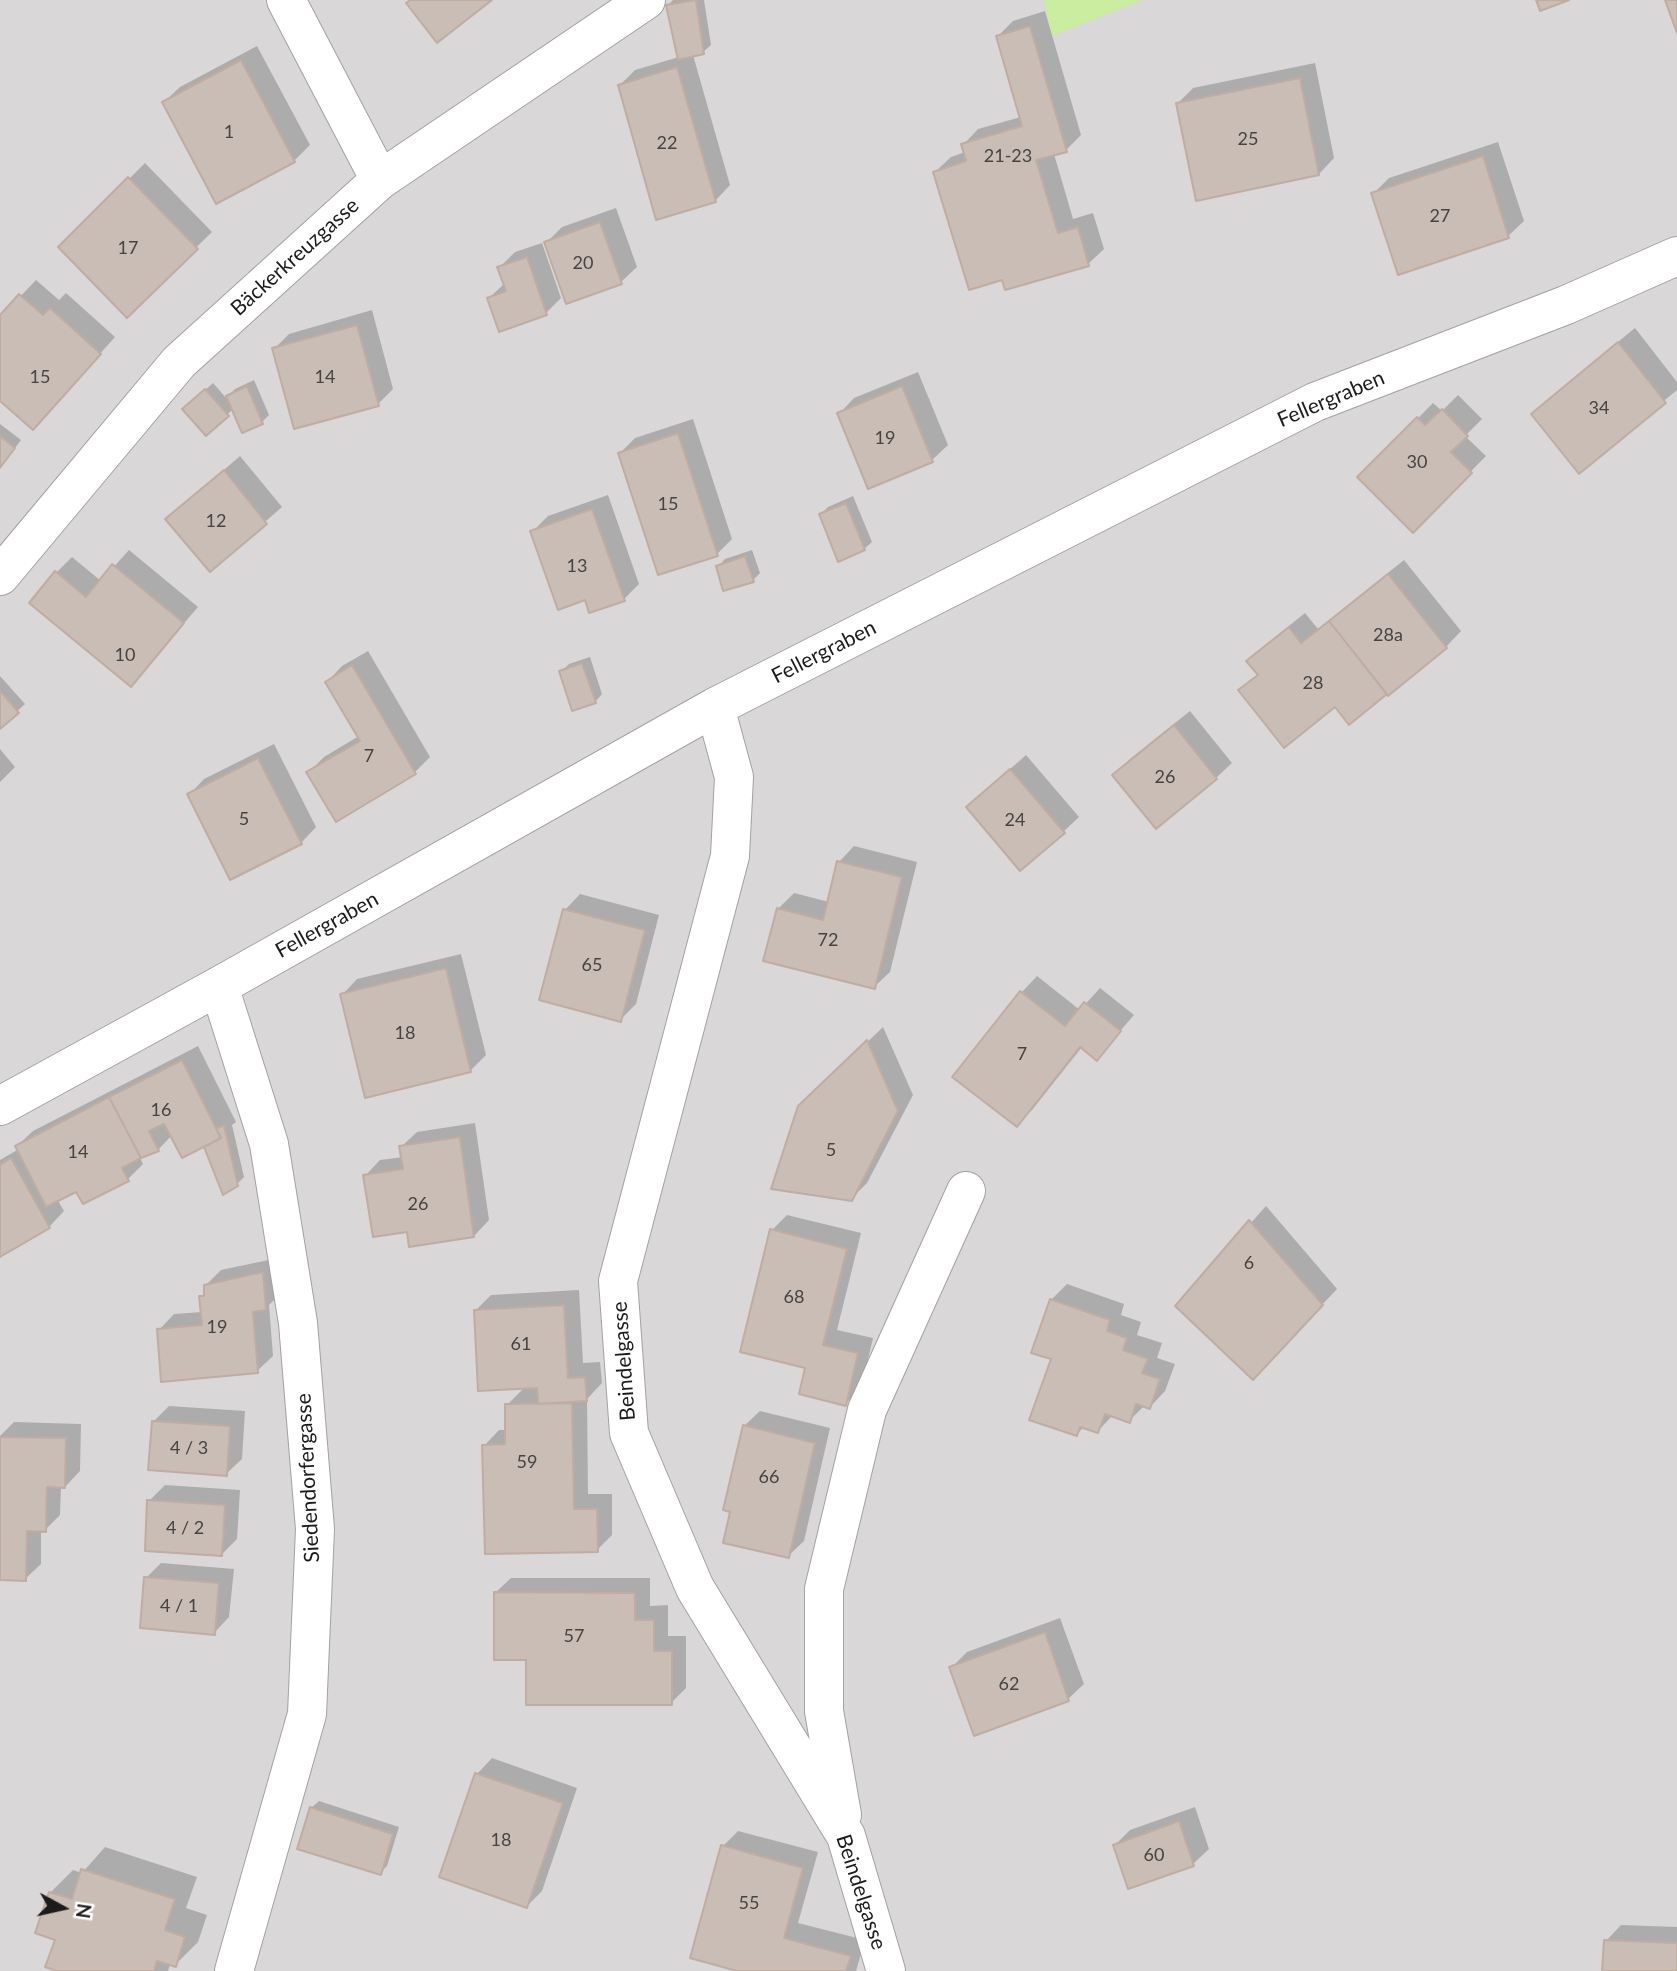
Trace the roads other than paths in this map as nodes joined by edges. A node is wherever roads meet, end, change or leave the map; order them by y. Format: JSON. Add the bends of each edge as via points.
{"nodes":[{"id":1,"x":286,"y":0,"type":"edge"},
{"id":2,"x":646,"y":0,"type":"edge"},
{"id":3,"x":380,"y":180,"type":"junction"},
{"id":4,"x":1677,"y":256,"type":"edge"},
{"id":5,"x":0,"y":576,"type":"edge"},
{"id":6,"x":715,"y":708,"type":"junction"},
{"id":7,"x":219,"y":986,"type":"junction"},
{"id":8,"x":0,"y":1106,"type":"edge"},
{"id":9,"x":966,"y":1191,"type":"dead end"},
{"id":10,"x":846,"y":1836,"type":"junction"},
{"id":11,"x":234,"y":1971,"type":"edge"},
{"id":12,"x":886,"y":1971,"type":"edge"}],
"edges":[{"from":1,"to":3,"type":"street"},
{"from":2,"to":3,"type":"street","name":"Bäckerkreuzgasse"},
{"from":3,"to":5,"type":"street","name":"Bäckerkreuzgasse","via":[[179,362]]},
{"from":4,"to":6,"type":"street","name":"Fellergraben","via":[[1566,305],[1315,402]]},
{"from":6,"to":7,"type":"street","name":"Fellergraben"},
{"from":6,"to":10,"type":"street","name":"Beindelgasse","via":[[734,777],[730,856],[618,1281],[629,1433],[695,1588]]},
{"from":7,"to":8,"type":"street","name":"Fellergraben"},
{"from":7,"to":11,"type":"street","name":"Siedendorfergasse","via":[[269,1143],[298,1324],[315,1529],[307,1714]]},
{"from":9,"to":10,"type":"street","via":[[867,1410],[824,1589],[824,1711]]},
{"from":10,"to":12,"type":"street","name":"Beindelgasse"}]}
